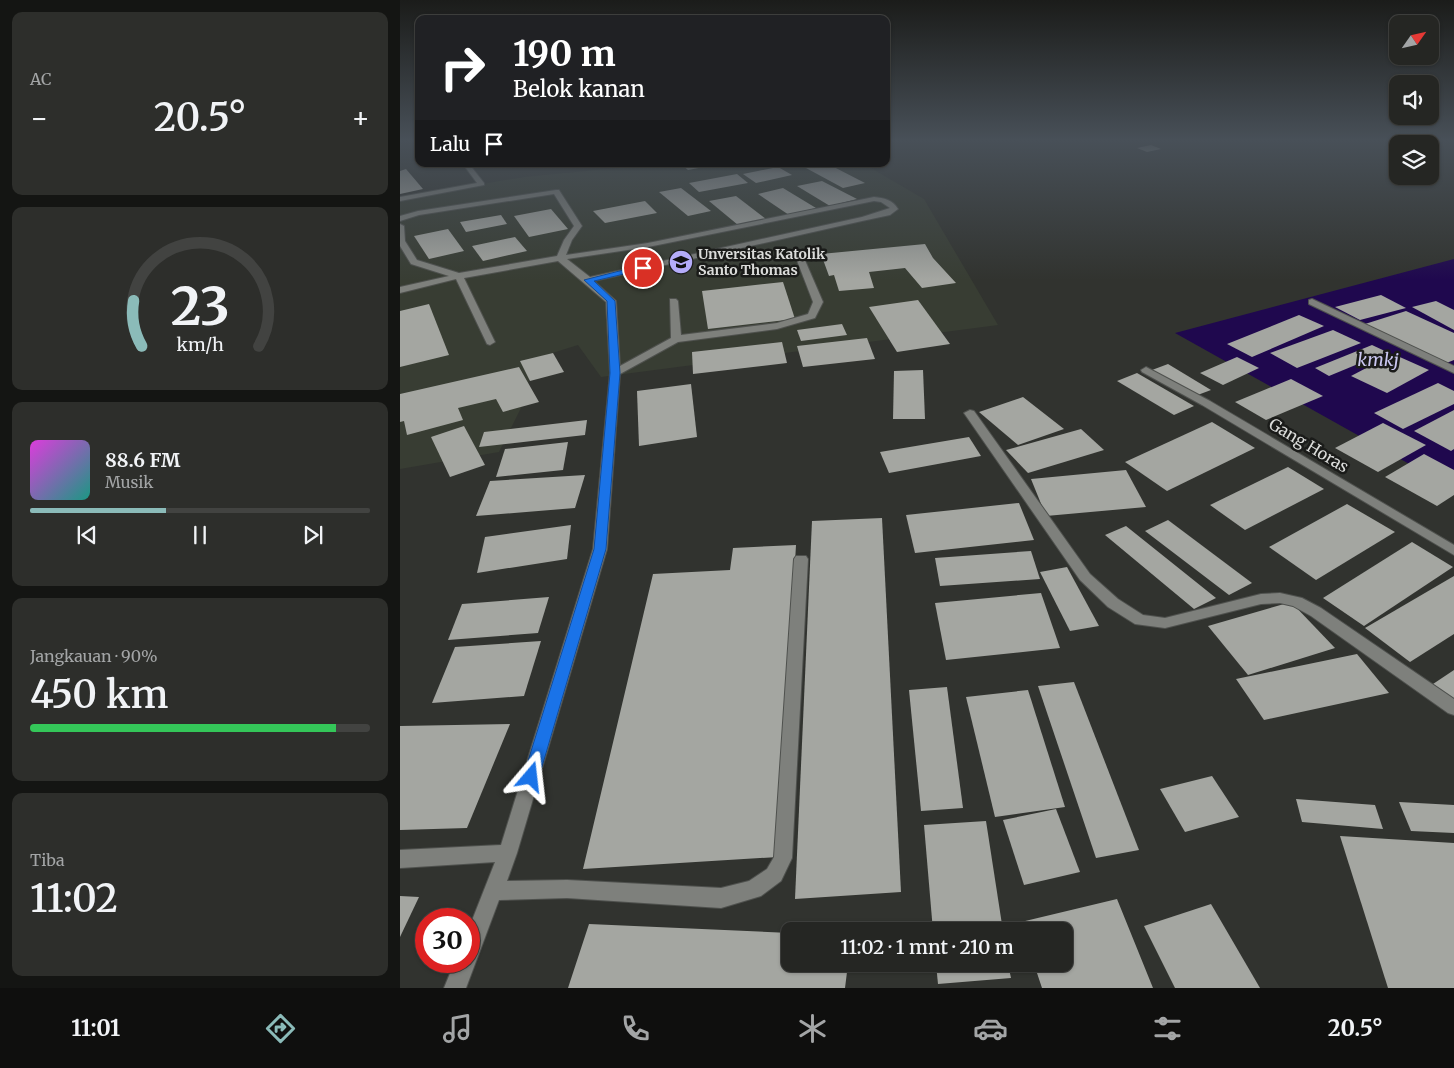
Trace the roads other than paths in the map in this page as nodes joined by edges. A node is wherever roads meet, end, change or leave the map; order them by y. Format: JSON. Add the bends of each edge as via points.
{"nodes":[{"id":1,"x":461,"y":187,"type":"edge"},
{"id":2,"x":400,"y":199,"type":"edge"},
{"id":3,"x":400,"y":219,"type":"edge"},
{"id":4,"x":400,"y":226,"type":"edge"},
{"id":5,"x":560,"y":258,"type":"junction"},
{"id":6,"x":800,"y":258,"type":"dead end"},
{"id":7,"x":459,"y":276,"type":"junction"},
{"id":8,"x":588,"y":280,"type":"junction"},
{"id":9,"x":400,"y":290,"type":"edge"},
{"id":10,"x":673,"y":301,"type":"dead end"},
{"id":11,"x":1312,"y":302,"type":"dead end"},
{"id":12,"x":676,"y":339,"type":"junction"},
{"id":13,"x":490,"y":342,"type":"dead end"},
{"id":14,"x":1454,"y":362,"type":"edge"},
{"id":15,"x":1443,"y":364,"type":"junction"},
{"id":16,"x":1146,"y":370,"type":"dead end"},
{"id":17,"x":1454,"y":370,"type":"edge"},
{"id":18,"x":615,"y":373,"type":"junction"},
{"id":19,"x":970,"y":412,"type":"dead end"},
{"id":20,"x":1454,"y":551,"type":"edge"},
{"id":21,"x":801,"y":559,"type":"dead end"},
{"id":22,"x":1454,"y":708,"type":"edge"},
{"id":23,"x":508,"y":853,"type":"junction"},
{"id":24,"x":400,"y":860,"type":"edge"},
{"id":25,"x":494,"y":891,"type":"junction"},
{"id":26,"x":480,"y":926,"type":"edge"},
{"id":27,"x":461,"y":973,"type":"edge"},
{"id":28,"x":455,"y":988,"type":"edge"}],
"edges":[{"from":1,"to":2,"type":"street"},
{"from":3,"to":5,"type":"street","via":[[418,213],[556,192],[578,226]]},
{"from":4,"to":7,"type":"street","via":[[401,241],[414,262]]},
{"from":5,"to":7,"type":"street"},
{"from":5,"to":8,"type":"street"},
{"from":5,"to":8,"type":"street","via":[[648,245],[874,199],[888,202],[894,209],[862,219]]},
{"from":6,"to":12,"type":"street","via":[[818,302],[812,316],[777,326]]},
{"from":7,"to":9,"type":"street"},
{"from":7,"to":13,"type":"street"},
{"from":8,"to":18,"type":"street","via":[[611,301]]},
{"from":10,"to":12,"type":"street"},
{"from":11,"to":15,"type":"street"},
{"from":12,"to":18,"type":"street"},
{"from":14,"to":15,"type":"street"},
{"from":15,"to":17,"type":"street"},
{"from":16,"to":20,"type":"street","name":"Gang Horas"},
{"from":18,"to":23,"type":"street","via":[[600,549]]},
{"from":19,"to":22,"type":"street","via":[[1085,576],[1113,603],[1140,620],[1165,623],[1261,598],[1297,602]]},
{"from":21,"to":25,"type":"street","via":[[783,858],[774,875],[754,889],[721,898],[567,889]]},
{"from":23,"to":24,"type":"street"},
{"from":23,"to":25,"type":"street"},
{"from":25,"to":26,"type":"street"},
{"from":27,"to":28,"type":"street"}]}
